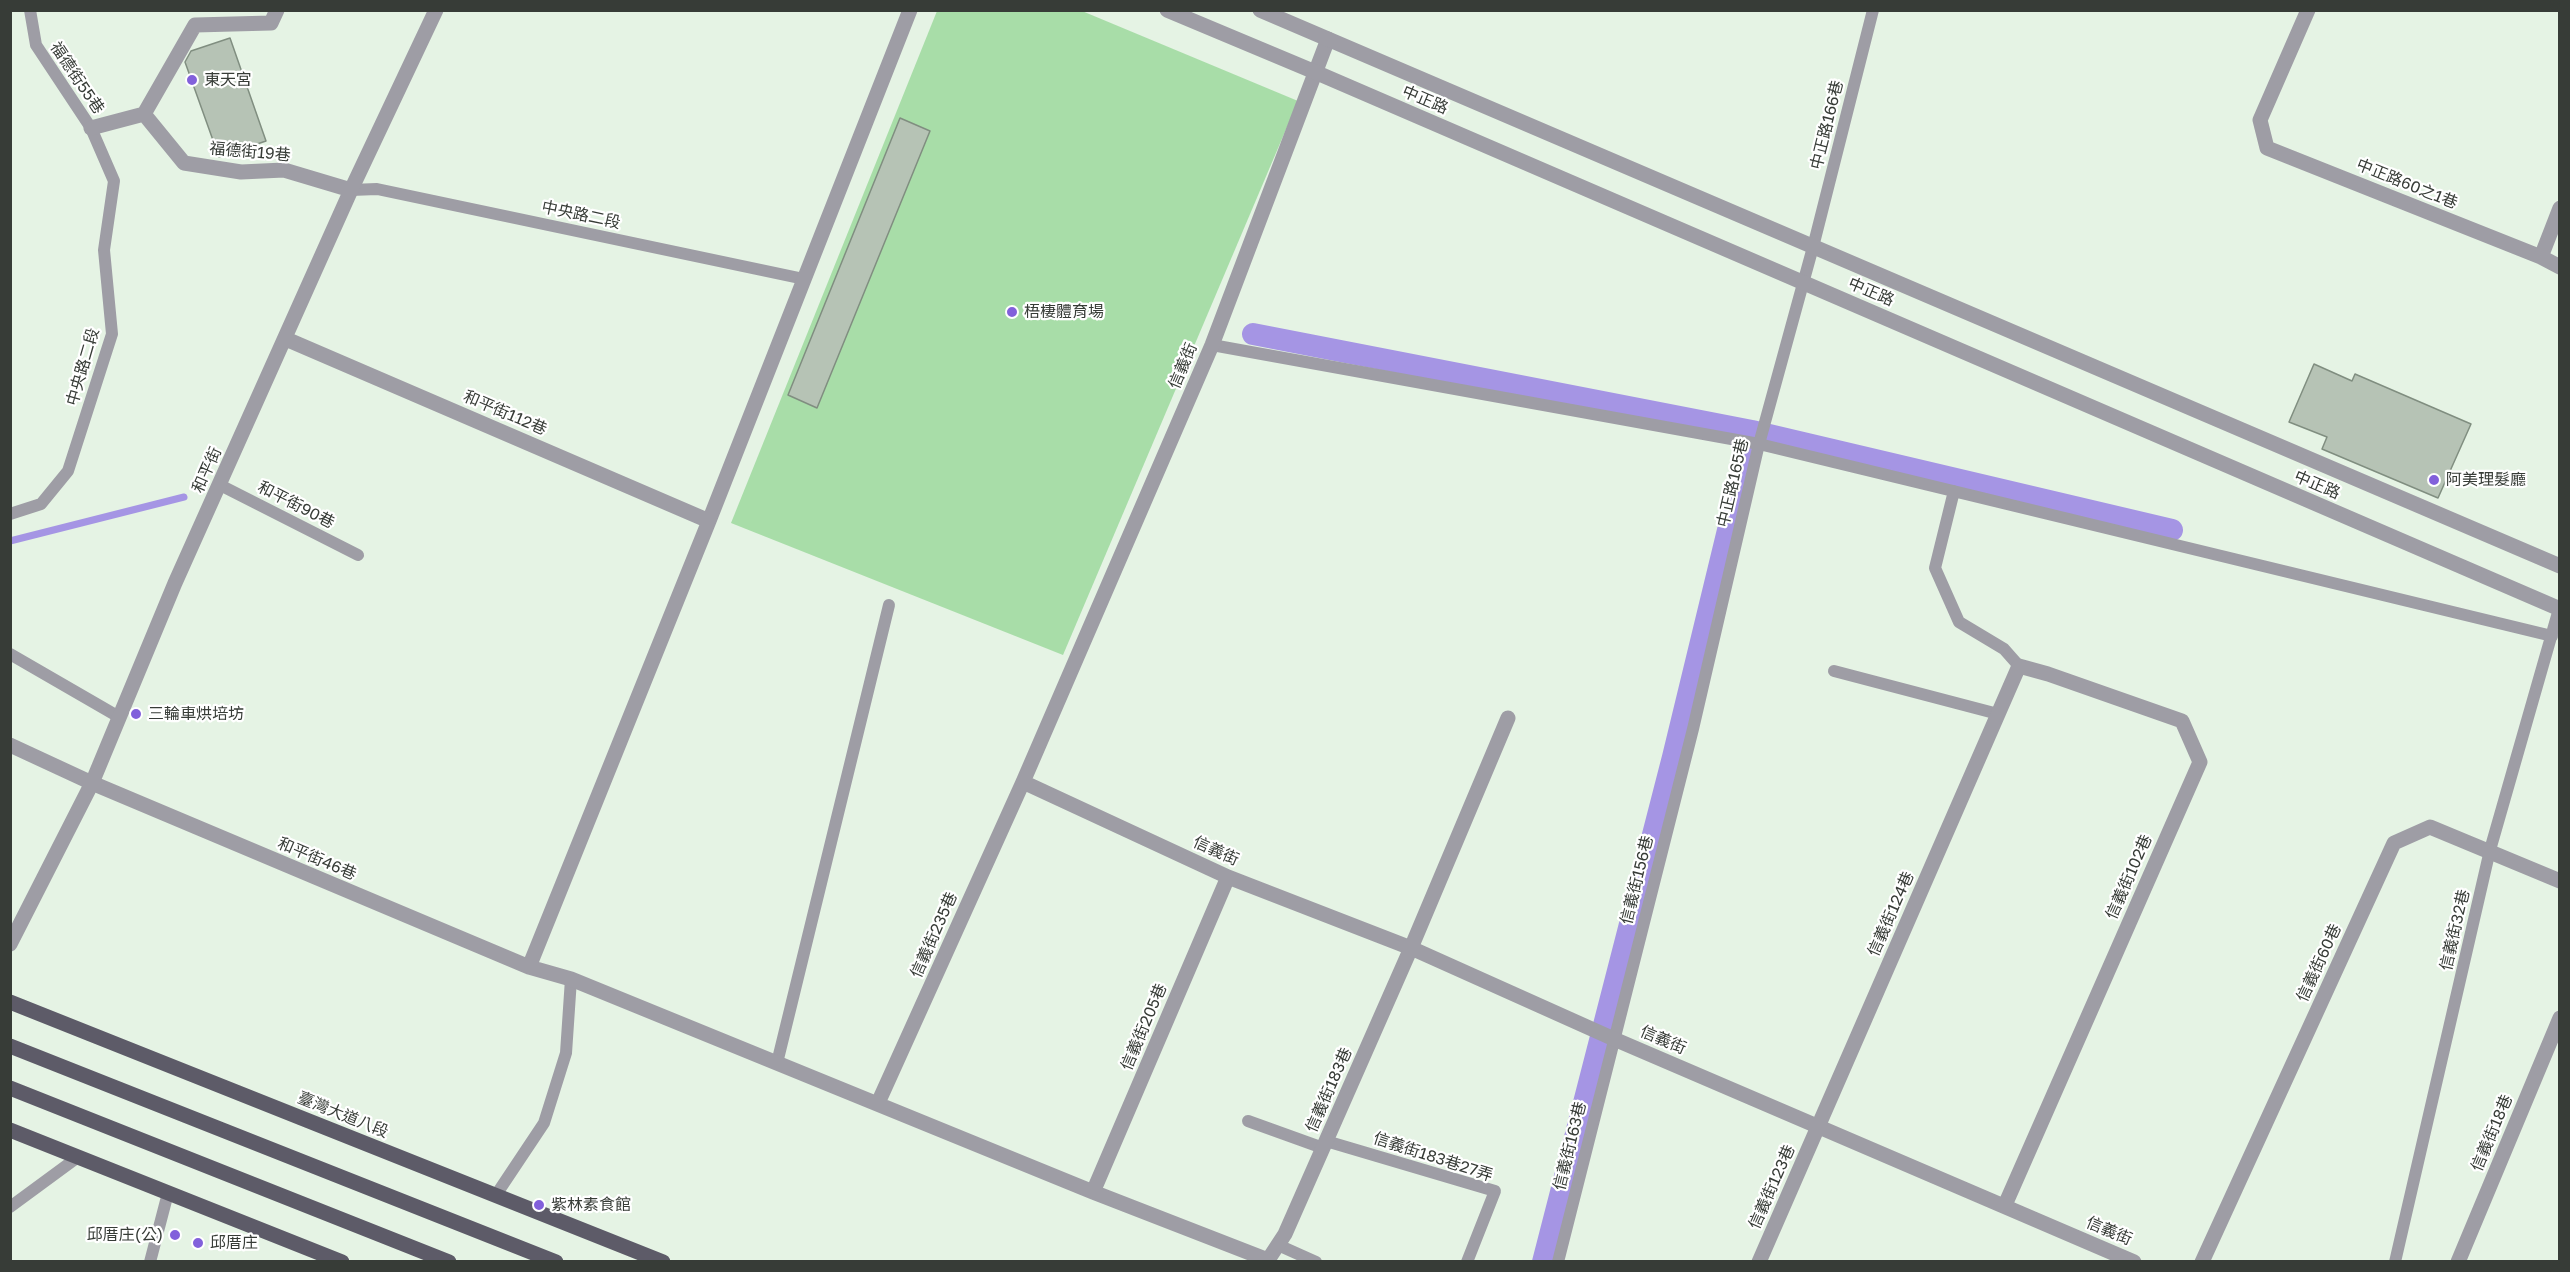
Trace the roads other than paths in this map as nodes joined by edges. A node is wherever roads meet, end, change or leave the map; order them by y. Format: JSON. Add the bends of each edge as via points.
{"nodes":[{"id":1,"x":30,"y":10,"type":"edge"},
{"id":2,"x":277,"y":10,"type":"edge"},
{"id":3,"x":436,"y":10,"type":"edge"},
{"id":4,"x":910,"y":10,"type":"edge"},
{"id":5,"x":1167,"y":10,"type":"edge"},
{"id":6,"x":1260,"y":10,"type":"edge"},
{"id":7,"x":1873,"y":10,"type":"edge"},
{"id":8,"x":2307,"y":10,"type":"edge"},
{"id":9,"x":1328,"y":39,"type":"junction"},
{"id":10,"x":1315,"y":72,"type":"junction"},
{"id":11,"x":144,"y":114,"type":"junction"},
{"id":12,"x":91,"y":128,"type":"junction"},
{"id":13,"x":351,"y":190,"type":"junction"},
{"id":14,"x":2559,"y":208,"type":"edge"},
{"id":15,"x":1813,"y":247,"type":"junction"},
{"id":16,"x":2541,"y":257,"type":"junction"},
{"id":17,"x":2559,"y":267,"type":"edge"},
{"id":18,"x":804,"y":279,"type":"junction"},
{"id":19,"x":1804,"y":282,"type":"junction"},
{"id":20,"x":286,"y":339,"type":"junction"},
{"id":21,"x":1212,"y":345,"type":"junction"},
{"id":22,"x":1759,"y":444,"type":"junction"},
{"id":23,"x":220,"y":485,"type":"junction"},
{"id":24,"x":1954,"y":491,"type":"junction"},
{"id":25,"x":10,"y":514,"type":"edge"},
{"id":26,"x":709,"y":521,"type":"junction"},
{"id":27,"x":358,"y":555,"type":"dead end"},
{"id":28,"x":2559,"y":566,"type":"edge"},
{"id":29,"x":889,"y":604,"type":"dead end"},
{"id":30,"x":2559,"y":609,"type":"edge"},
{"id":31,"x":2552,"y":636,"type":"junction"},
{"id":32,"x":10,"y":654,"type":"edge"},
{"id":33,"x":2019,"y":666,"type":"junction"},
{"id":34,"x":1834,"y":671,"type":"dead end"},
{"id":35,"x":1998,"y":714,"type":"junction"},
{"id":36,"x":119,"y":717,"type":"junction"},
{"id":37,"x":1508,"y":718,"type":"dead end"},
{"id":38,"x":1693,"y":729,"type":"joint"},
{"id":39,"x":10,"y":745,"type":"edge"},
{"id":40,"x":1023,"y":782,"type":"junction"},
{"id":41,"x":92,"y":783,"type":"junction"},
{"id":42,"x":2490,"y":850,"type":"junction"},
{"id":43,"x":1228,"y":877,"type":"junction"},
{"id":44,"x":2559,"y":881,"type":"edge"},
{"id":45,"x":10,"y":944,"type":"edge"},
{"id":46,"x":1411,"y":948,"type":"junction"},
{"id":47,"x":529,"y":967,"type":"junction"},
{"id":48,"x":571,"y":979,"type":"junction"},
{"id":49,"x":10,"y":1002,"type":"edge"},
{"id":50,"x":2559,"y":1018,"type":"edge"},
{"id":51,"x":1614,"y":1039,"type":"junction"},
{"id":52,"x":10,"y":1046,"type":"edge"},
{"id":53,"x":777,"y":1063,"type":"junction"},
{"id":54,"x":10,"y":1088,"type":"edge"},
{"id":55,"x":878,"y":1103,"type":"junction"},
{"id":56,"x":1248,"y":1121,"type":"dead end"},
{"id":57,"x":1818,"y":1127,"type":"junction"},
{"id":58,"x":10,"y":1130,"type":"edge"},
{"id":59,"x":1324,"y":1144,"type":"junction"},
{"id":60,"x":78,"y":1156,"type":"junction"},
{"id":61,"x":1093,"y":1192,"type":"junction"},
{"id":62,"x":168,"y":1193,"type":"junction"},
{"id":63,"x":496,"y":1195,"type":"junction"},
{"id":64,"x":2005,"y":1205,"type":"junction"},
{"id":65,"x":10,"y":1207,"type":"edge"},
{"id":66,"x":1278,"y":1245,"type":"junction"},
{"id":67,"x":2114,"y":1258,"type":"edge"},
{"id":68,"x":150,"y":1262,"type":"edge"},
{"id":69,"x":342,"y":1262,"type":"edge"},
{"id":70,"x":449,"y":1262,"type":"edge"},
{"id":71,"x":556,"y":1262,"type":"edge"},
{"id":72,"x":663,"y":1262,"type":"edge"},
{"id":73,"x":1316,"y":1262,"type":"edge"},
{"id":74,"x":1467,"y":1262,"type":"edge"},
{"id":75,"x":1558,"y":1262,"type":"edge"},
{"id":76,"x":1759,"y":1262,"type":"edge"},
{"id":77,"x":2134,"y":1262,"type":"edge"},
{"id":78,"x":2202,"y":1262,"type":"edge"},
{"id":79,"x":2395,"y":1262,"type":"edge"},
{"id":80,"x":2458,"y":1262,"type":"edge"}],
"edges":[{"from":1,"to":12,"type":"lane","name":"福德街55巷","via":[[36,45]]},
{"from":2,"to":11,"type":"street","via":[[271,23],[195,25]]},
{"from":3,"to":13,"type":"street","name":"和平街"},
{"from":4,"to":18,"type":"street"},
{"from":5,"to":10,"type":"street","name":"中正路"},
{"from":6,"to":9,"type":"street","name":"中正路"},
{"from":7,"to":15,"type":"lane","name":"中正路166巷"},
{"from":8,"to":16,"type":"street","name":"中正路60之1巷","via":[[2260,120],[2266,148]]},
{"from":9,"to":10,"type":"street","name":"信義街"},
{"from":9,"to":15,"type":"street","name":"中正路"},
{"from":10,"to":19,"type":"street","name":"中正路"},
{"from":10,"to":21,"type":"street","name":"信義街"},
{"from":11,"to":12,"type":"street"},
{"from":11,"to":13,"type":"street","name":"福德街19巷","via":[[184,163],[241,172],[284,170]]},
{"from":12,"to":25,"type":"lane","name":"中央路二段","via":[[114,181],[105,250],[112,334],[68,471],[41,504]]},
{"from":13,"to":18,"type":"lane","name":"中央路二段","via":[[377,189]]},
{"from":13,"to":20,"type":"street","name":"和平街"},
{"from":14,"to":16,"type":"street"},
{"from":15,"to":19,"type":"lane","name":"中正路165巷"},
{"from":15,"to":28,"type":"street","name":"中正路"},
{"from":16,"to":17,"type":"street","name":"中正路60之1巷"},
{"from":18,"to":26,"type":"street"},
{"from":19,"to":22,"type":"lane","name":"中正路165巷"},
{"from":19,"to":30,"type":"street","name":"中正路"},
{"from":20,"to":23,"type":"street","name":"和平街"},
{"from":20,"to":26,"type":"street","name":"和平街112巷"},
{"from":21,"to":22,"type":"lane"},
{"from":21,"to":40,"type":"street","name":"信義街"},
{"from":22,"to":24,"type":"lane"},
{"from":22,"to":38,"type":"lane","name":"中正路165巷"},
{"from":23,"to":27,"type":"lane","name":"和平街90巷"},
{"from":23,"to":36,"type":"street","name":"和平街"},
{"from":24,"to":31,"type":"lane"},
{"from":24,"to":33,"type":"lane","via":[[1935,568],[1959,621],[2004,649]]},
{"from":26,"to":47,"type":"street"},
{"from":29,"to":53,"type":"lane"},
{"from":30,"to":31,"type":"lane","name":"信義街32巷"},
{"from":31,"to":42,"type":"lane","name":"信義街32巷"},
{"from":32,"to":36,"type":"lane"},
{"from":33,"to":35,"type":"street","name":"信義街124巷"},
{"from":33,"to":64,"type":"street","name":"信義街102巷","via":[[2182,721],[2200,762]]},
{"from":34,"to":35,"type":"lane"},
{"from":35,"to":57,"type":"street","name":"信義街124巷"},
{"from":36,"to":41,"type":"street","name":"和平街"},
{"from":37,"to":46,"type":"street","name":"信義街183巷"},
{"from":38,"to":51,"type":"lane","name":"信義街156巷"},
{"from":39,"to":41,"type":"street","name":"和平街46巷"},
{"from":40,"to":43,"type":"street","name":"信義街"},
{"from":40,"to":55,"type":"street","name":"信義街235巷"},
{"from":41,"to":45,"type":"street","name":"和平街"},
{"from":41,"to":47,"type":"street","name":"和平街46巷"},
{"from":42,"to":44,"type":"street","name":"信義街60巷"},
{"from":42,"to":78,"type":"street","name":"信義街60巷","via":[[2430,827],[2394,843]]},
{"from":42,"to":79,"type":"lane","name":"信義街32巷"},
{"from":43,"to":46,"type":"street","name":"信義街"},
{"from":43,"to":61,"type":"street","name":"信義街205巷"},
{"from":46,"to":51,"type":"street","name":"信義街"},
{"from":46,"to":59,"type":"street","name":"信義街183巷"},
{"from":47,"to":48,"type":"street","name":"和平街46巷"},
{"from":48,"to":53,"type":"street","name":"和平街46巷"},
{"from":48,"to":63,"type":"lane","via":[[566,1053],[544,1123]]},
{"from":49,"to":63,"type":"main road","name":"臺灣大道八段"},
{"from":50,"to":80,"type":"street","name":"信義街18巷"},
{"from":51,"to":57,"type":"street","name":"信義街"},
{"from":51,"to":75,"type":"lane","name":"信義街163巷"},
{"from":52,"to":71,"type":"main road"},
{"from":53,"to":55,"type":"street","name":"和平街46巷"},
{"from":54,"to":70,"type":"main road"},
{"from":55,"to":61,"type":"street","name":"和平街46巷"},
{"from":56,"to":59,"type":"lane"},
{"from":57,"to":64,"type":"street","name":"信義街"},
{"from":57,"to":76,"type":"street","name":"信義街123巷"},
{"from":58,"to":60,"type":"main road"},
{"from":59,"to":66,"type":"street","name":"信義街183巷"},
{"from":59,"to":74,"type":"lane","name":"信義街183巷27弄","via":[[1495,1191]]},
{"from":60,"to":62,"type":"main road"},
{"from":60,"to":65,"type":"lane"},
{"from":61,"to":66,"type":"street","via":[[1268,1260]]},
{"from":62,"to":68,"type":"lane"},
{"from":62,"to":69,"type":"main road"},
{"from":63,"to":72,"type":"main road","name":"臺灣大道八段"},
{"from":64,"to":67,"type":"street","name":"信義街"},
{"from":66,"to":73,"type":"lane"},
{"from":67,"to":77,"type":"street","name":"信義街"}]}
